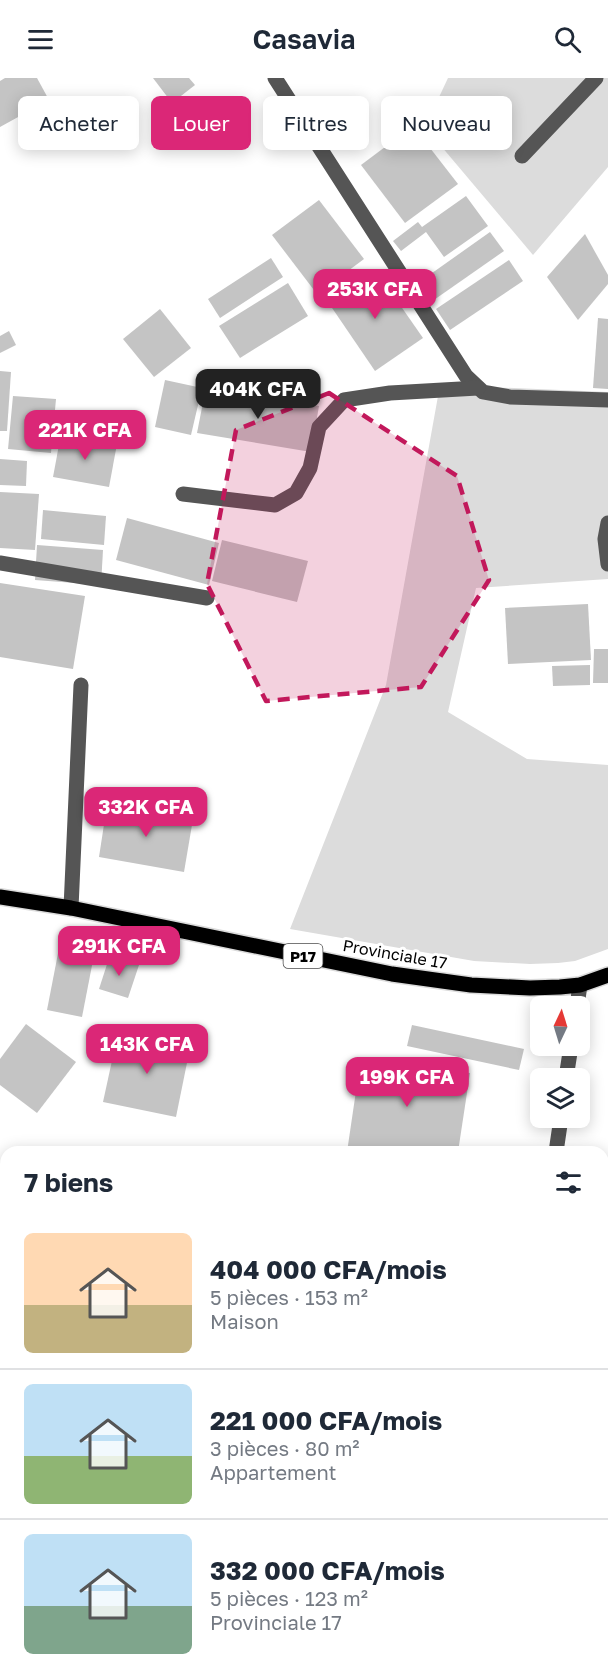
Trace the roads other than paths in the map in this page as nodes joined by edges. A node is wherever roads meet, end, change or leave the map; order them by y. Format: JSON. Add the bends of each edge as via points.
{"nodes":[{"id":1,"x":275,"y":78,"type":"edge"},
{"id":2,"x":596,"y":78,"type":"edge"},
{"id":3,"x":522,"y":156,"type":"dead end"},
{"id":4,"x":478,"y":388,"type":"junction"},
{"id":5,"x":608,"y":400,"type":"edge"},
{"id":6,"x":183,"y":494,"type":"dead end"},
{"id":7,"x":608,"y":524,"type":"edge"},
{"id":8,"x":0,"y":563,"type":"edge"},
{"id":9,"x":608,"y":564,"type":"edge"},
{"id":10,"x":207,"y":597,"type":"dead end"},
{"id":11,"x":81,"y":685,"type":"dead end"},
{"id":12,"x":0,"y":897,"type":"edge"},
{"id":13,"x":71,"y":908,"type":"junction"},
{"id":14,"x":608,"y":975,"type":"edge"},
{"id":15,"x":580,"y":985,"type":"junction"},
{"id":16,"x":578,"y":996,"type":"edge"},
{"id":17,"x":560,"y":1128,"type":"edge"},
{"id":18,"x":557,"y":1146,"type":"edge"}],
"edges":[{"from":1,"to":4,"type":"street","via":[[466,376]]},
{"from":2,"to":3,"type":"street"},
{"from":4,"to":5,"type":"street","via":[[510,397]]},
{"from":4,"to":6,"type":"street","via":[[344,400],[319,427],[310,468],[296,493],[275,505]]},
{"from":7,"to":9,"type":"street"},
{"from":8,"to":10,"type":"street"},
{"from":11,"to":13,"type":"street"},
{"from":12,"to":13,"type":"main road","name":"Provinciale 17","number":"P17"},
{"from":13,"to":15,"type":"main road","name":"Provinciale 17","number":"P17","via":[[392,974],[471,985]]},
{"from":14,"to":15,"type":"main road","name":"Provinciale 17","number":"P17"},
{"from":15,"to":16,"type":"street"},
{"from":17,"to":18,"type":"street"}]}
